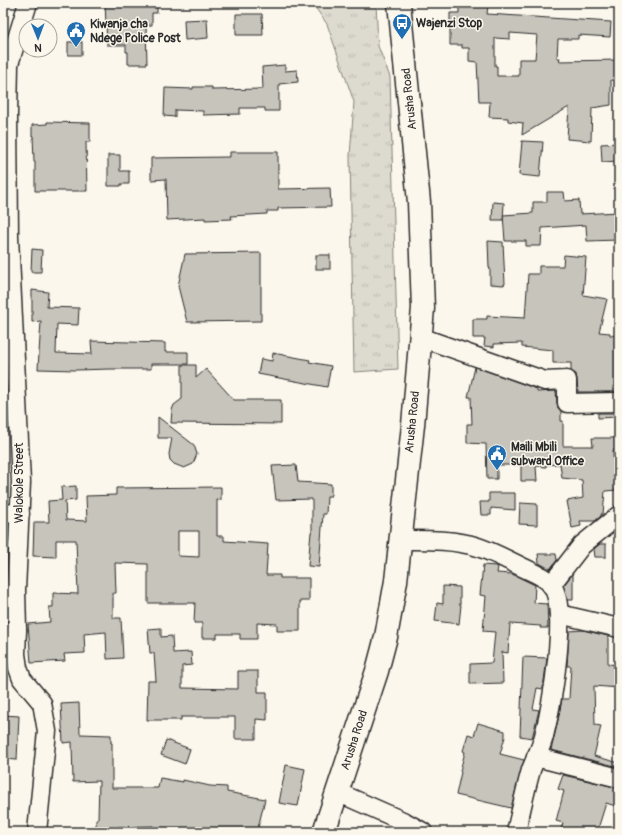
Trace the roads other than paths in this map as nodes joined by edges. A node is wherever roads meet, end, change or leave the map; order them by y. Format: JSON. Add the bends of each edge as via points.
{"nodes":[{"id":1,"x":28,"y":3,"type":"edge"},
{"id":2,"x":399,"y":3,"type":"edge"},
{"id":3,"x":6,"y":238,"type":"edge"},
{"id":4,"x":420,"y":336,"type":"junction"},
{"id":5,"x":619,"y":402,"type":"edge"},
{"id":6,"x":12,"y":513,"type":"edge"},
{"id":7,"x":619,"y":515,"type":"edge"},
{"id":8,"x":400,"y":540,"type":"junction"},
{"id":9,"x":552,"y":585,"type":"junction"},
{"id":10,"x":559,"y":614,"type":"junction"},
{"id":11,"x":619,"y":628,"type":"edge"},
{"id":12,"x":17,"y":630,"type":"junction"},
{"id":13,"x":3,"y":650,"type":"edge"},
{"id":14,"x":536,"y":757,"type":"junction"},
{"id":15,"x":619,"y":778,"type":"edge"},
{"id":16,"x":337,"y":792,"type":"junction"},
{"id":17,"x":37,"y":832,"type":"edge"},
{"id":18,"x":324,"y":832,"type":"edge"},
{"id":19,"x":423,"y":832,"type":"edge"},
{"id":20,"x":516,"y":832,"type":"edge"}],
"edges":[{"from":1,"to":3,"type":"street","name":"Walokole Street","via":[[9,64]]},
{"from":2,"to":4,"type":"highway","name":"Arusha Road","via":[[419,202],[423,308]]},
{"from":3,"to":6,"type":"street","name":"Walokole Street","via":[[21,482]]},
{"from":4,"to":5,"type":"street","via":[[545,381],[567,380],[566,403]]},
{"from":4,"to":8,"type":"highway","name":"Arusha Road"},
{"from":6,"to":12,"type":"street","name":"Walokole Street"},
{"from":7,"to":9,"type":"street","via":[[582,545]]},
{"from":8,"to":9,"type":"street","via":[[432,540],[477,547],[544,578]]},
{"from":8,"to":16,"type":"highway","name":"Arusha Road","via":[[386,637]]},
{"from":9,"to":10,"type":"street"},
{"from":10,"to":11,"type":"street"},
{"from":10,"to":14,"type":"street","via":[[552,701],[544,738]]},
{"from":12,"to":13,"type":"street"},
{"from":12,"to":17,"type":"street","name":"Walokole Street","via":[[18,668],[22,679],[42,703],[47,731]]},
{"from":14,"to":15,"type":"street"},
{"from":14,"to":20,"type":"street"},
{"from":16,"to":18,"type":"highway","name":"Arusha Road"},
{"from":16,"to":19,"type":"street"}]}
